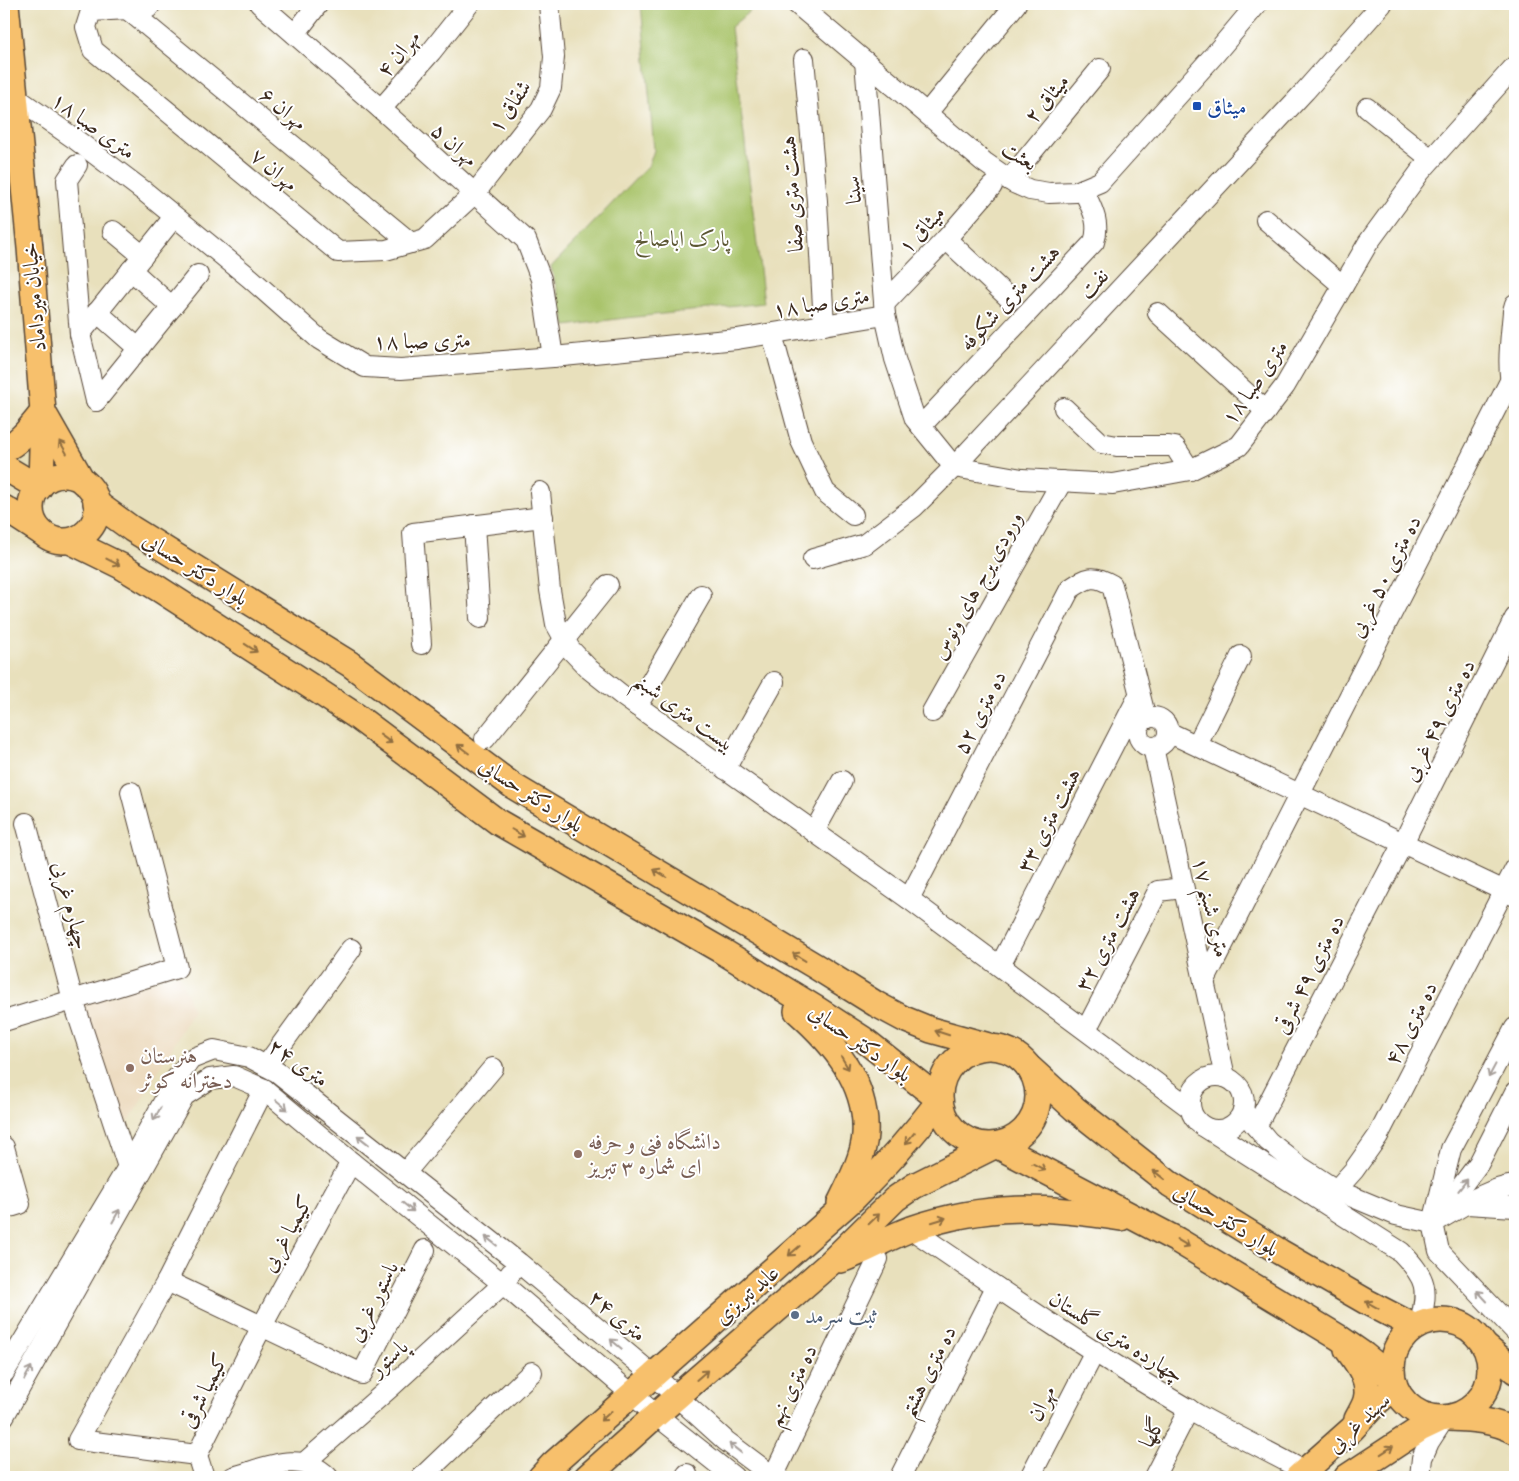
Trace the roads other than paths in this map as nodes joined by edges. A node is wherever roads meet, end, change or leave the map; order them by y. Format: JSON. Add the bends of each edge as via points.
{"nodes":[{"id":1,"x":6,"y":4,"type":"edge"},
{"id":2,"x":151,"y":4,"type":"edge"},
{"id":3,"x":260,"y":4,"type":"edge"},
{"id":4,"x":318,"y":4,"type":"edge"},
{"id":5,"x":469,"y":4,"type":"edge"},
{"id":6,"x":549,"y":4,"type":"edge"},
{"id":7,"x":797,"y":4,"type":"edge"},
{"id":8,"x":1016,"y":4,"type":"edge"},
{"id":9,"x":1257,"y":4,"type":"edge"},
{"id":10,"x":1382,"y":4,"type":"edge"},
{"id":11,"x":127,"y":9,"type":"junction"},
{"id":12,"x":295,"y":34,"type":"junction"},
{"id":13,"x":804,"y":59,"type":"dead end"},
{"id":14,"x":865,"y":61,"type":"junction"},
{"id":15,"x":1515,"y":66,"type":"edge"},
{"id":16,"x":1100,"y":69,"type":"dead end"},
{"id":17,"x":9,"y":98,"type":"edge"},
{"id":18,"x":1367,"y":108,"type":"dead end"},
{"id":19,"x":381,"y":110,"type":"junction"},
{"id":20,"x":927,"y":114,"type":"junction"},
{"id":21,"x":1431,"y":160,"type":"junction"},
{"id":22,"x":77,"y":165,"type":"dead end"},
{"id":23,"x":1000,"y":183,"type":"junction"},
{"id":24,"x":1083,"y":189,"type":"junction"},
{"id":25,"x":475,"y":193,"type":"junction"},
{"id":26,"x":174,"y":217,"type":"junction"},
{"id":27,"x":1266,"y":220,"type":"dead end"},
{"id":28,"x":114,"y":231,"type":"dead end"},
{"id":29,"x":946,"y":239,"type":"junction"},
{"id":30,"x":411,"y":244,"type":"junction"},
{"id":31,"x":137,"y":263,"type":"junction"},
{"id":32,"x":198,"y":275,"type":"dead end"},
{"id":33,"x":1343,"y":286,"type":"junction"},
{"id":34,"x":1012,"y":300,"type":"dead end"},
{"id":35,"x":1515,"y":304,"type":"edge"},
{"id":36,"x":172,"y":307,"type":"junction"},
{"id":37,"x":885,"y":309,"type":"junction"},
{"id":38,"x":98,"y":312,"type":"junction"},
{"id":39,"x":1158,"y":313,"type":"dead end"},
{"id":40,"x":824,"y":325,"type":"junction"},
{"id":41,"x":80,"y":334,"type":"junction"},
{"id":42,"x":772,"y":334,"type":"junction"},
{"id":43,"x":138,"y":349,"type":"junction"},
{"id":44,"x":553,"y":357,"type":"junction"},
{"id":45,"x":1510,"y":380,"type":"junction"},
{"id":46,"x":1515,"y":400,"type":"edge"},
{"id":47,"x":1064,"y":408,"type":"dead end"},
{"id":48,"x":1266,"y":411,"type":"junction"},
{"id":49,"x":42,"y":412,"type":"junction"},
{"id":50,"x":921,"y":426,"type":"junction"},
{"id":51,"x":4,"y":449,"type":"edge"},
{"id":52,"x":4,"y":467,"type":"edge"},
{"id":53,"x":954,"y":467,"type":"junction"},
{"id":54,"x":1190,"y":470,"type":"junction"},
{"id":55,"x":1062,"y":481,"type":"junction"},
{"id":56,"x":83,"y":482,"type":"junction"},
{"id":57,"x":40,"y":487,"type":"junction"},
{"id":58,"x":540,"y":492,"type":"dead end"},
{"id":59,"x":96,"y":503,"type":"junction"},
{"id":60,"x":4,"y":508,"type":"edge"},
{"id":61,"x":852,"y":515,"type":"dead end"},
{"id":62,"x":543,"y":517,"type":"junction"},
{"id":63,"x":474,"y":525,"type":"junction"},
{"id":64,"x":40,"y":532,"type":"junction"},
{"id":65,"x":70,"y":541,"type":"junction"},
{"id":66,"x":813,"y":559,"type":"dead end"},
{"id":67,"x":608,"y":585,"type":"dead end"},
{"id":68,"x":701,"y":595,"type":"dead end"},
{"id":69,"x":480,"y":618,"type":"dead end"},
{"id":70,"x":1515,"y":618,"type":"edge"},
{"id":71,"x":565,"y":639,"type":"junction"},
{"id":72,"x":421,"y":644,"type":"dead end"},
{"id":73,"x":1242,"y":656,"type":"dead end"},
{"id":74,"x":774,"y":682,"type":"dead end"},
{"id":75,"x":1139,"y":695,"type":"junction"},
{"id":76,"x":637,"y":706,"type":"junction"},
{"id":77,"x":932,"y":712,"type":"dead end"},
{"id":78,"x":1146,"y":719,"type":"junction"},
{"id":79,"x":1168,"y":732,"type":"junction"},
{"id":80,"x":485,"y":739,"type":"dead end"},
{"id":81,"x":1198,"y":745,"type":"junction"},
{"id":82,"x":1153,"y":747,"type":"junction"},
{"id":83,"x":726,"y":769,"type":"junction"},
{"id":84,"x":842,"y":781,"type":"dead end"},
{"id":85,"x":131,"y":792,"type":"dead end"},
{"id":86,"x":1300,"y":794,"type":"junction"},
{"id":87,"x":26,"y":823,"type":"dead end"},
{"id":88,"x":814,"y":832,"type":"junction"},
{"id":89,"x":1403,"y":843,"type":"junction"},
{"id":90,"x":1515,"y":869,"type":"edge"},
{"id":91,"x":1183,"y":888,"type":"junction"},
{"id":92,"x":1510,"y":894,"type":"edge"},
{"id":93,"x":910,"y":899,"type":"junction"},
{"id":94,"x":351,"y":948,"type":"dead end"},
{"id":95,"x":1000,"y":966,"type":"junction"},
{"id":96,"x":763,"y":978,"type":"junction"},
{"id":97,"x":1204,"y":982,"type":"junction"},
{"id":98,"x":73,"y":1000,"type":"junction"},
{"id":99,"x":4,"y":1022,"type":"edge"},
{"id":100,"x":1515,"y":1028,"type":"edge"},
{"id":101,"x":1086,"y":1030,"type":"junction"},
{"id":102,"x":989,"y":1046,"type":"junction"},
{"id":103,"x":266,"y":1066,"type":"junction"},
{"id":104,"x":493,"y":1068,"type":"dead end"},
{"id":105,"x":1031,"y":1069,"type":"junction"},
{"id":106,"x":1225,"y":1076,"type":"junction"},
{"id":107,"x":264,"y":1089,"type":"junction"},
{"id":108,"x":1515,"y":1092,"type":"edge"},
{"id":109,"x":940,"y":1100,"type":"junction"},
{"id":110,"x":1190,"y":1108,"type":"junction"},
{"id":111,"x":1243,"y":1111,"type":"junction"},
{"id":112,"x":1256,"y":1127,"type":"junction"},
{"id":113,"x":1208,"y":1129,"type":"junction"},
{"id":114,"x":996,"y":1145,"type":"junction"},
{"id":115,"x":4,"y":1147,"type":"edge"},
{"id":116,"x":351,"y":1162,"type":"junction"},
{"id":117,"x":128,"y":1166,"type":"junction"},
{"id":118,"x":405,"y":1173,"type":"junction"},
{"id":119,"x":1515,"y":1185,"type":"edge"},
{"id":120,"x":1336,"y":1190,"type":"junction"},
{"id":121,"x":1468,"y":1204,"type":"junction"},
{"id":122,"x":1515,"y":1207,"type":"edge"},
{"id":123,"x":4,"y":1209,"type":"edge"},
{"id":124,"x":835,"y":1215,"type":"junction"},
{"id":125,"x":1139,"y":1221,"type":"junction"},
{"id":126,"x":1433,"y":1224,"type":"junction"},
{"id":127,"x":911,"y":1229,"type":"junction"},
{"id":128,"x":90,"y":1245,"type":"junction"},
{"id":129,"x":425,"y":1250,"type":"dead end"},
{"id":130,"x":878,"y":1259,"type":"dead end"},
{"id":131,"x":519,"y":1263,"type":"junction"},
{"id":132,"x":829,"y":1264,"type":"junction"},
{"id":133,"x":167,"y":1281,"type":"junction"},
{"id":134,"x":502,"y":1284,"type":"junction"},
{"id":135,"x":996,"y":1287,"type":"junction"},
{"id":136,"x":262,"y":1326,"type":"junction"},
{"id":137,"x":1418,"y":1326,"type":"junction"},
{"id":138,"x":1515,"y":1331,"type":"edge"},
{"id":139,"x":1338,"y":1337,"type":"junction"},
{"id":140,"x":1485,"y":1346,"type":"junction"},
{"id":141,"x":1095,"y":1351,"type":"junction"},
{"id":142,"x":1515,"y":1371,"type":"edge"},
{"id":143,"x":532,"y":1372,"type":"dead end"},
{"id":144,"x":4,"y":1373,"type":"edge"},
{"id":145,"x":653,"y":1375,"type":"junction"},
{"id":146,"x":1394,"y":1383,"type":"junction"},
{"id":147,"x":632,"y":1394,"type":"junction"},
{"id":148,"x":677,"y":1397,"type":"junction"},
{"id":149,"x":1189,"y":1409,"type":"junction"},
{"id":150,"x":656,"y":1415,"type":"junction"},
{"id":151,"x":4,"y":1416,"type":"edge"},
{"id":152,"x":1445,"y":1419,"type":"junction"},
{"id":153,"x":1352,"y":1429,"type":"junction"},
{"id":154,"x":1515,"y":1431,"type":"edge"},
{"id":155,"x":197,"y":1454,"type":"junction"},
{"id":156,"x":304,"y":1463,"type":"junction"},
{"id":157,"x":1301,"y":1474,"type":"edge"},
{"id":158,"x":204,"y":1477,"type":"edge"},
{"id":159,"x":233,"y":1477,"type":"edge"},
{"id":160,"x":328,"y":1477,"type":"edge"},
{"id":161,"x":422,"y":1477,"type":"edge"},
{"id":162,"x":541,"y":1477,"type":"edge"},
{"id":163,"x":587,"y":1477,"type":"edge"},
{"id":164,"x":734,"y":1477,"type":"edge"},
{"id":165,"x":773,"y":1477,"type":"edge"},
{"id":166,"x":900,"y":1477,"type":"edge"},
{"id":167,"x":1030,"y":1477,"type":"edge"},
{"id":168,"x":1154,"y":1477,"type":"edge"},
{"id":169,"x":1347,"y":1477,"type":"edge"},
{"id":170,"x":1420,"y":1477,"type":"edge"}],
"edges":[{"from":1,"to":17,"type":"main road","name":"خیابان میرداماد"},
{"from":2,"to":11,"type":"street","via":[[148,8]]},
{"from":3,"to":12,"type":"street","name":"مهران ۵"},
{"from":4,"to":12,"type":"street"},
{"from":5,"to":19,"type":"street","name":"مهران ۴"},
{"from":6,"to":25,"type":"street","name":"شقاق ۱","via":[[554,57],[551,88],[541,109]]},
{"from":7,"to":14,"type":"street","name":"بعثت"},
{"from":8,"to":20,"type":"street"},
{"from":9,"to":24,"type":"street","name":"بعثت","via":[[1100,182]]},
{"from":10,"to":53,"type":"street","name":"نفت","via":[[1305,91]]},
{"from":11,"to":30,"type":"street","name":"مهران ۶"},
{"from":11,"to":30,"type":"street","name":"مهران ۷","via":[[90,11],[86,26],[93,50],[338,252],[386,250]]},
{"from":12,"to":19,"type":"street","name":"مهران ۵"},
{"from":13,"to":40,"type":"street","name":"هشت متری صفا"},
{"from":14,"to":20,"type":"street","name":"بعثت"},
{"from":14,"to":37,"type":"street","name":"سینا"},
{"from":15,"to":21,"type":"street","name":"متری صبا ۱۸"},
{"from":16,"to":23,"type":"street","name":"میثاق ۲"},
{"from":17,"to":26,"type":"street","name":"متری صبا ۱۸","via":[[75,139]]},
{"from":17,"to":49,"type":"main road","name":"خیابان میرداماد","via":[[30,248]]},
{"from":18,"to":21,"type":"street"},
{"from":19,"to":25,"type":"street","name":"مهران ۵"},
{"from":20,"to":23,"type":"street","name":"بعثت","via":[[984,162]]},
{"from":21,"to":33,"type":"street","name":"متری صبا ۱۸","via":[[1368,243]]},
{"from":22,"to":41,"type":"street","via":[[67,180]]},
{"from":23,"to":24,"type":"street","name":"بعثت","via":[[1049,193]]},
{"from":23,"to":29,"type":"street","name":"میثاق ۱"},
{"from":24,"to":50,"type":"street","name":"هشت متری شکوفه","via":[[1097,225],[1094,242]]},
{"from":25,"to":30,"type":"street","name":"مهران ۷","via":[[425,239]]},
{"from":25,"to":44,"type":"street","name":"مهران ۵","via":[[526,240],[541,279]]},
{"from":26,"to":31,"type":"street"},
{"from":26,"to":44,"type":"street","name":"متری صبا ۱۸","via":[[319,339],[365,367],[401,369]]},
{"from":27,"to":33,"type":"street"},
{"from":28,"to":31,"type":"street"},
{"from":29,"to":34,"type":"street"},
{"from":29,"to":37,"type":"street","name":"میثاق ۱"},
{"from":31,"to":36,"type":"street"},
{"from":31,"to":38,"type":"street"},
{"from":32,"to":36,"type":"street"},
{"from":33,"to":48,"type":"street","name":"متری صبا ۱۸","via":[[1285,386]]},
{"from":35,"to":45,"type":"street"},
{"from":36,"to":43,"type":"street"},
{"from":37,"to":40,"type":"street","name":"متری صبا ۱۸"},
{"from":37,"to":50,"type":"street","name":"متری صبا ۱۸","via":[[895,359],[915,419]]},
{"from":38,"to":41,"type":"street"},
{"from":38,"to":43,"type":"street"},
{"from":39,"to":48,"type":"street"},
{"from":40,"to":42,"type":"street","name":"متری صبا ۱۸"},
{"from":41,"to":43,"type":"street","via":[[96,401]]},
{"from":42,"to":44,"type":"street","name":"متری صبا ۱۸"},
{"from":42,"to":61,"type":"street","via":[[801,441],[825,492]]},
{"from":45,"to":46,"type":"street"},
{"from":45,"to":86,"type":"street","name":"ده متری ۵۰ غربی"},
{"from":47,"to":54,"type":"street","via":[[1102,442],[1117,446],[1175,447]]},
{"from":48,"to":54,"type":"street","name":"متری صبا ۱۸","via":[[1239,446]]},
{"from":49,"to":51,"type":"main road","via":[[18,440]]},
{"from":56,"to":49,"type":"main road","one_way":true},
{"from":49,"to":57,"type":"main road","name":"خیابان میرداماد"},
{"from":50,"to":53,"type":"street","name":"متری صبا ۱۸"},
{"from":52,"to":57,"type":"main road"},
{"from":53,"to":55,"type":"street","name":"متری صبا ۱۸"},
{"from":53,"to":66,"type":"street","name":"نفت","via":[[914,507],[865,544]]},
{"from":54,"to":55,"type":"street","name":"متری صبا ۱۸","via":[[1113,484]]},
{"from":55,"to":77,"type":"street","name":"ورودی یرج های ونوس"},
{"from":56,"to":57,"type":"main road","via":[[63,476],[51,478]]},
{"from":56,"to":59,"type":"main road","via":[[92,491]]},
{"from":57,"to":64,"type":"main road","via":[[31,510]]},
{"from":58,"to":62,"type":"street","name":"بیست متری شبنم"},
{"from":59,"to":65,"type":"main road","via":[[91,527]]},
{"from":102,"to":59,"type":"main road","name":"بلوار دکتر حسابی","one_way":true,"via":[[931,1030],[876,1004],[513,786],[350,664],[132,529]]},
{"from":60,"to":64,"type":"main road"},
{"from":62,"to":63,"type":"street"},
{"from":62,"to":71,"type":"street","name":"بیست متری شبنم","via":[[556,624]]},
{"from":63,"to":69,"type":"street"},
{"from":63,"to":72,"type":"street","via":[[413,533]]},
{"from":64,"to":65,"type":"main road","via":[[57,541]]},
{"from":65,"to":96,"type":"main road","name":"بلوار دکتر حسابی","one_way":true,"via":[[159,588],[318,690],[498,822]]},
{"from":67,"to":71,"type":"street"},
{"from":68,"to":76,"type":"street"},
{"from":70,"to":89,"type":"street","name":"ده متری ۴۹ غربی"},
{"from":71,"to":76,"type":"street","name":"بیست متری شبنم","via":[[589,669]]},
{"from":71,"to":80,"type":"street"},
{"from":73,"to":81,"type":"street"},
{"from":74,"to":83,"type":"street"},
{"from":75,"to":78,"type":"street"},
{"from":75,"to":93,"type":"street","name":"ده متری ۵۲","via":[[1112,585],[1100,578],[1086,579],[1070,589]]},
{"from":75,"to":95,"type":"street","name":"هشت متری ۳۳"},
{"from":76,"to":83,"type":"street","name":"بیست متری شبنم"},
{"from":78,"to":79,"type":"street","via":[[1161,719]]},
{"from":78,"to":82,"type":"street","via":[[1139,726],[1138,735],[1144,744]]},
{"from":79,"to":81,"type":"street"},
{"from":79,"to":82,"type":"street","via":[[1165,741]]},
{"from":81,"to":86,"type":"street"},
{"from":82,"to":91,"type":"street","name":"۱۷ متری شبنم"},
{"from":83,"to":88,"type":"street","name":"بیست متری شبنم"},
{"from":84,"to":88,"type":"street"},
{"from":85,"to":98,"type":"street","via":[[177,968]]},
{"from":86,"to":89,"type":"street"},
{"from":86,"to":97,"type":"street","name":"ده متری ۵۰ غربی"},
{"from":87,"to":98,"type":"street","name":"چهارم غربی"},
{"from":88,"to":93,"type":"street","name":"بیست متری شبنم"},
{"from":89,"to":92,"type":"street"},
{"from":89,"to":112,"type":"street","name":"ده متری ۴۹ شرقی"},
{"from":90,"to":92,"type":"street","name":"ده متری ۴۸"},
{"from":91,"to":97,"type":"street","name":"۱۷ متری شبنم"},
{"from":91,"to":101,"type":"street","name":"هشت متری ۳۲","via":[[1158,891]]},
{"from":92,"to":120,"type":"street","name":"ده متری ۴۸","via":[[1378,1136]]},
{"from":93,"to":95,"type":"street","name":"بیست متری شبنم"},
{"from":94,"to":103,"type":"street"},
{"from":95,"to":101,"type":"street","name":"بیست متری شبنم"},
{"from":96,"to":109,"type":"main road","name":"بلوار دکتر حسابی","via":[[863,1039]]},
{"from":96,"to":124,"type":"main road","one_way":true,"via":[[823,1034],[839,1053],[859,1091],[865,1136],[855,1171]]},
{"from":97,"to":106,"type":"street","name":"۱۷ متری شبنم"},
{"from":98,"to":99,"type":"street"},
{"from":98,"to":117,"type":"street","name":"چهارم غربی"},
{"from":100,"to":126,"type":"street","one_way":true,"via":[[1452,1149]]},
{"from":101,"to":110,"type":"street","name":"بیست متری شبنم"},
{"from":102,"to":105,"type":"main road","via":[[1005,1048]]},
{"from":102,"to":109,"type":"main road","via":[[972,1049],[958,1057],[941,1084]]},
{"from":103,"to":117,"type":"street","name":"۲۴ متری","one_way":true,"via":[[249,1057],[214,1050],[191,1058]]},
{"from":118,"to":103,"type":"street","name":"۲۴ متری","one_way":true},
{"from":104,"to":118,"type":"street"},
{"from":105,"to":114,"type":"main road","via":[[1038,1093],[1034,1117],[1011,1140]]},
{"from":137,"to":105,"type":"main road","name":"بلوار دکتر حسابی","one_way":true,"via":[[1367,1302],[1170,1184],[1075,1109]]},
{"from":106,"to":110,"type":"street","via":[[1207,1077],[1199,1082],[1193,1090]]},
{"from":106,"to":111,"type":"street","via":[[1242,1090]]},
{"from":107,"to":116,"type":"street","name":"۲۴ متری","one_way":true},
{"from":128,"to":107,"type":"street","name":"۲۴ متری","one_way":true,"via":[[184,1096],[210,1079],[234,1076]]},
{"from":107,"to":133,"type":"street"},
{"from":126,"to":108,"type":"street","one_way":true,"via":[[1479,1163]]},
{"from":109,"to":114,"type":"main road","via":[[952,1129],[965,1139]]},
{"from":109,"to":124,"type":"main road","name":"عابد تبریزی","one_way":true,"via":[[886,1166]]},
{"from":110,"to":113,"type":"street","via":[[1197,1121]]},
{"from":111,"to":112,"type":"street"},
{"from":111,"to":113,"type":"street","via":[[1226,1129]]},
{"from":112,"to":120,"type":"street","via":[[1296,1164]]},
{"from":113,"to":137,"type":"street","via":[[1401,1252],[1425,1282],[1426,1296]]},
{"from":114,"to":125,"type":"main road","name":"بلوار دکتر حسابی","one_way":true},
{"from":132,"to":114,"type":"main road","name":"عابد تبریزی","one_way":true,"via":[[895,1199],[914,1186]]},
{"from":115,"to":123,"type":"street","via":[[20,1204]]},
{"from":116,"to":134,"type":"street","name":"۲۴ متری","one_way":true},
{"from":116,"to":136,"type":"street","name":"کیمیا غربی"},
{"from":117,"to":128,"type":"street","name":"۲۴ متری"},
{"from":131,"to":118,"type":"street","name":"۲۴ متری","one_way":true},
{"from":119,"to":121,"type":"street","via":[[1493,1190]]},
{"from":120,"to":126,"type":"street","via":[[1396,1215]]},
{"from":121,"to":122,"type":"street"},
{"from":121,"to":126,"type":"street"},
{"from":124,"to":145,"type":"main road","name":"عابد تبریزی","one_way":true},
{"from":127,"to":125,"type":"main road","one_way":true,"via":[[950,1217],[1035,1208]]},
{"from":125,"to":139,"type":"main road","name":"بلوار دکتر حسابی","one_way":true,"via":[[1177,1240]]},
{"from":138,"to":126,"type":"street","one_way":true,"via":[[1439,1251]]},
{"from":127,"to":132,"type":"main road"},
{"from":127,"to":135,"type":"street","name":"چهارده متری گلستان"},
{"from":128,"to":144,"type":"street","name":"۲۴ متری"},
{"from":151,"to":128,"type":"street","name":"۲۴ متری","one_way":true},
{"from":129,"to":136,"type":"street","name":"پاستور غربی","via":[[362,1374]]},
{"from":130,"to":165,"type":"street","name":"ده متری نهم"},
{"from":131,"to":134,"type":"street","name":"پاستور"},
{"from":145,"to":131,"type":"street","name":"۲۴ متری","one_way":true},
{"from":148,"to":132,"type":"main road","name":"عابد تبریزی","one_way":true},
{"from":133,"to":136,"type":"street"},
{"from":133,"to":155,"type":"street","via":[[78,1440]]},
{"from":134,"to":147,"type":"street","name":"۲۴ متری"},
{"from":134,"to":156,"type":"street","name":"پاستور"},
{"from":135,"to":141,"type":"street","name":"چهارده متری گلستان"},
{"from":135,"to":166,"type":"street","name":"ده متری هشتم"},
{"from":136,"to":155,"type":"street","name":"کیمیا شرقی"},
{"from":137,"to":140,"type":"main road","via":[[1435,1320],[1450,1320],[1464,1325]]},
{"from":137,"to":146,"type":"main road","via":[[1404,1337],[1396,1349],[1392,1364]]},
{"from":139,"to":146,"type":"main road","name":"بلوار دکتر حسابی","via":[[1364,1355]]},
{"from":139,"to":153,"type":"main road","via":[[1357,1362],[1367,1383],[1366,1401]]},
{"from":140,"to":142,"type":"main road"},
{"from":140,"to":152,"type":"main road","via":[[1490,1361],[1486,1391],[1464,1413]]},
{"from":141,"to":149,"type":"street","name":"چهارده متری گلستان"},
{"from":141,"to":167,"type":"street","name":"مهران"},
{"from":143,"to":161,"type":"street"},
{"from":145,"to":147,"type":"main road","name":"عابد تبریزی"},
{"from":145,"to":148,"type":"street","name":"۲۴ متری"},
{"from":146,"to":152,"type":"main road","via":[[1402,1400],[1413,1410],[1427,1417]]},
{"from":146,"to":153,"type":"main road","name":"سهند غربی"},
{"from":147,"to":150,"type":"street","name":"۲۴ متری"},
{"from":147,"to":162,"type":"main road","name":"عابد تبریزی","one_way":true},
{"from":148,"to":150,"type":"main road","name":"عابد تبریزی"},
{"from":165,"to":148,"type":"street","one_way":true,"via":[[726,1442]]},
{"from":149,"to":157,"type":"street","name":"چهارده متری گلستان"},
{"from":149,"to":168,"type":"street","name":"گلها"},
{"from":150,"to":163,"type":"main road","name":"عابد تبریزی"},
{"from":150,"to":164,"type":"street"},
{"from":152,"to":154,"type":"main road","via":[[1481,1419]]},
{"from":169,"to":152,"type":"main road","name":"سهند غربی","one_way":true,"via":[[1420,1429]]},
{"from":152,"to":170,"type":"street","via":[[1422,1458]]},
{"from":153,"to":157,"type":"main road","name":"سهند غربی"},
{"from":155,"to":158,"type":"street","name":"کیمیا شرقی"},
{"from":156,"to":159,"type":"street","via":[[280,1463]]},
{"from":156,"to":160,"type":"street","via":[[316,1467]]}]}
